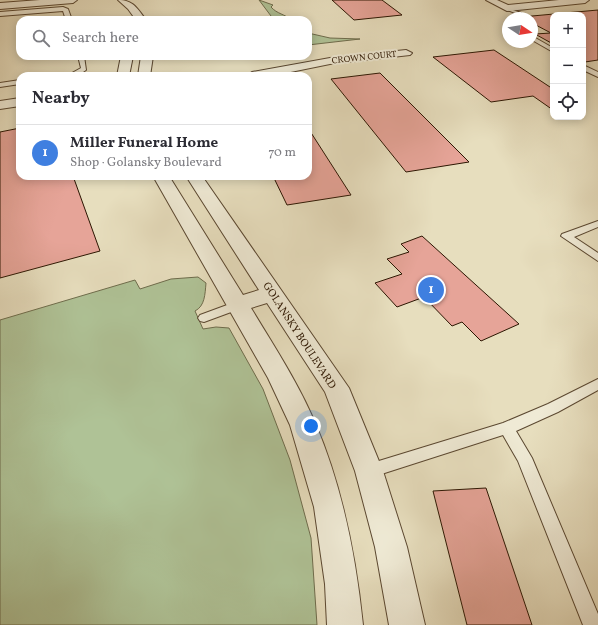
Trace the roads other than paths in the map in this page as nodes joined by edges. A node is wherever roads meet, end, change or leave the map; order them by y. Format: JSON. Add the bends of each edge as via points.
{"nodes":[{"id":1,"x":73,"y":0,"type":"edge"},
{"id":2,"x":122,"y":0,"type":"edge"},
{"id":3,"x":490,"y":0,"type":"edge"},
{"id":4,"x":585,"y":0,"type":"edge"},
{"id":5,"x":0,"y":6,"type":"edge"},
{"id":6,"x":507,"y":8,"type":"junction"},
{"id":7,"x":516,"y":12,"type":"edge"},
{"id":8,"x":0,"y":14,"type":"edge"},
{"id":9,"x":68,"y":16,"type":"edge"},
{"id":10,"x":138,"y":16,"type":"edge"},
{"id":11,"x":538,"y":41,"type":"edge"},
{"id":12,"x":550,"y":48,"type":"edge"},
{"id":13,"x":406,"y":53,"type":"dead end"},
{"id":14,"x":82,"y":60,"type":"edge"},
{"id":15,"x":126,"y":60,"type":"edge"},
{"id":16,"x":146,"y":60,"type":"edge"},
{"id":17,"x":586,"y":69,"type":"edge"},
{"id":18,"x":78,"y":72,"type":"edge"},
{"id":19,"x":124,"y":72,"type":"edge"},
{"id":20,"x":145,"y":72,"type":"edge"},
{"id":21,"x":273,"y":72,"type":"edge"},
{"id":22,"x":598,"y":76,"type":"edge"},
{"id":23,"x":16,"y":83,"type":"edge"},
{"id":24,"x":0,"y":85,"type":"edge"},
{"id":25,"x":16,"y":103,"type":"edge"},
{"id":26,"x":0,"y":105,"type":"edge"},
{"id":27,"x":163,"y":180,"type":"edge"},
{"id":28,"x":197,"y":180,"type":"edge"},
{"id":29,"x":598,"y":224,"type":"edge"},
{"id":30,"x":598,"y":258,"type":"edge"},
{"id":31,"x":274,"y":293,"type":"junction"},
{"id":32,"x":238,"y":305,"type":"junction"},
{"id":33,"x":204,"y":318,"type":"dead end"},
{"id":34,"x":598,"y":384,"type":"edge"},
{"id":35,"x":506,"y":428,"type":"junction"},
{"id":36,"x":369,"y":471,"type":"junction"},
{"id":37,"x":345,"y":625,"type":"edge"},
{"id":38,"x":407,"y":625,"type":"edge"},
{"id":39,"x":594,"y":625,"type":"edge"}],
"edges":[{"from":1,"to":5,"type":"street"},
{"from":2,"to":10,"type":"street","via":[[132,7]]},
{"from":3,"to":6,"type":"street"},
{"from":4,"to":6,"type":"street"},
{"from":6,"to":7,"type":"lane"},
{"from":8,"to":9,"type":"lane","via":[[63,9]]},
{"from":11,"to":12,"type":"lane"},
{"from":13,"to":21,"type":"street","name":"CROWN COURT","via":[[330,61]]},
{"from":14,"to":18,"type":"lane","via":[[84,68]]},
{"from":15,"to":19,"type":"street"},
{"from":16,"to":20,"type":"street"},
{"from":17,"to":22,"type":"lane"},
{"from":23,"to":24,"type":"lane"},
{"from":25,"to":26,"type":"street"},
{"from":27,"to":32,"type":"street"},
{"from":28,"to":31,"type":"street","name":"GOLANSKY BOULEVARD"},
{"from":29,"to":30,"type":"lane","via":[[566,236]]},
{"from":31,"to":32,"type":"street"},
{"from":31,"to":36,"type":"street","name":"GOLANSKY BOULEVARD","via":[[336,388]]},
{"from":32,"to":33,"type":"lane"},
{"from":32,"to":37,"type":"street","via":[[279,375],[303,425],[328,507],[342,584]]},
{"from":34,"to":35,"type":"lane","via":[[553,408]]},
{"from":35,"to":36,"type":"lane"},
{"from":35,"to":39,"type":"lane","via":[[524,458]]},
{"from":36,"to":38,"type":"street","name":"GOLANSKY BOULEVARD","via":[[391,547]]}]}
